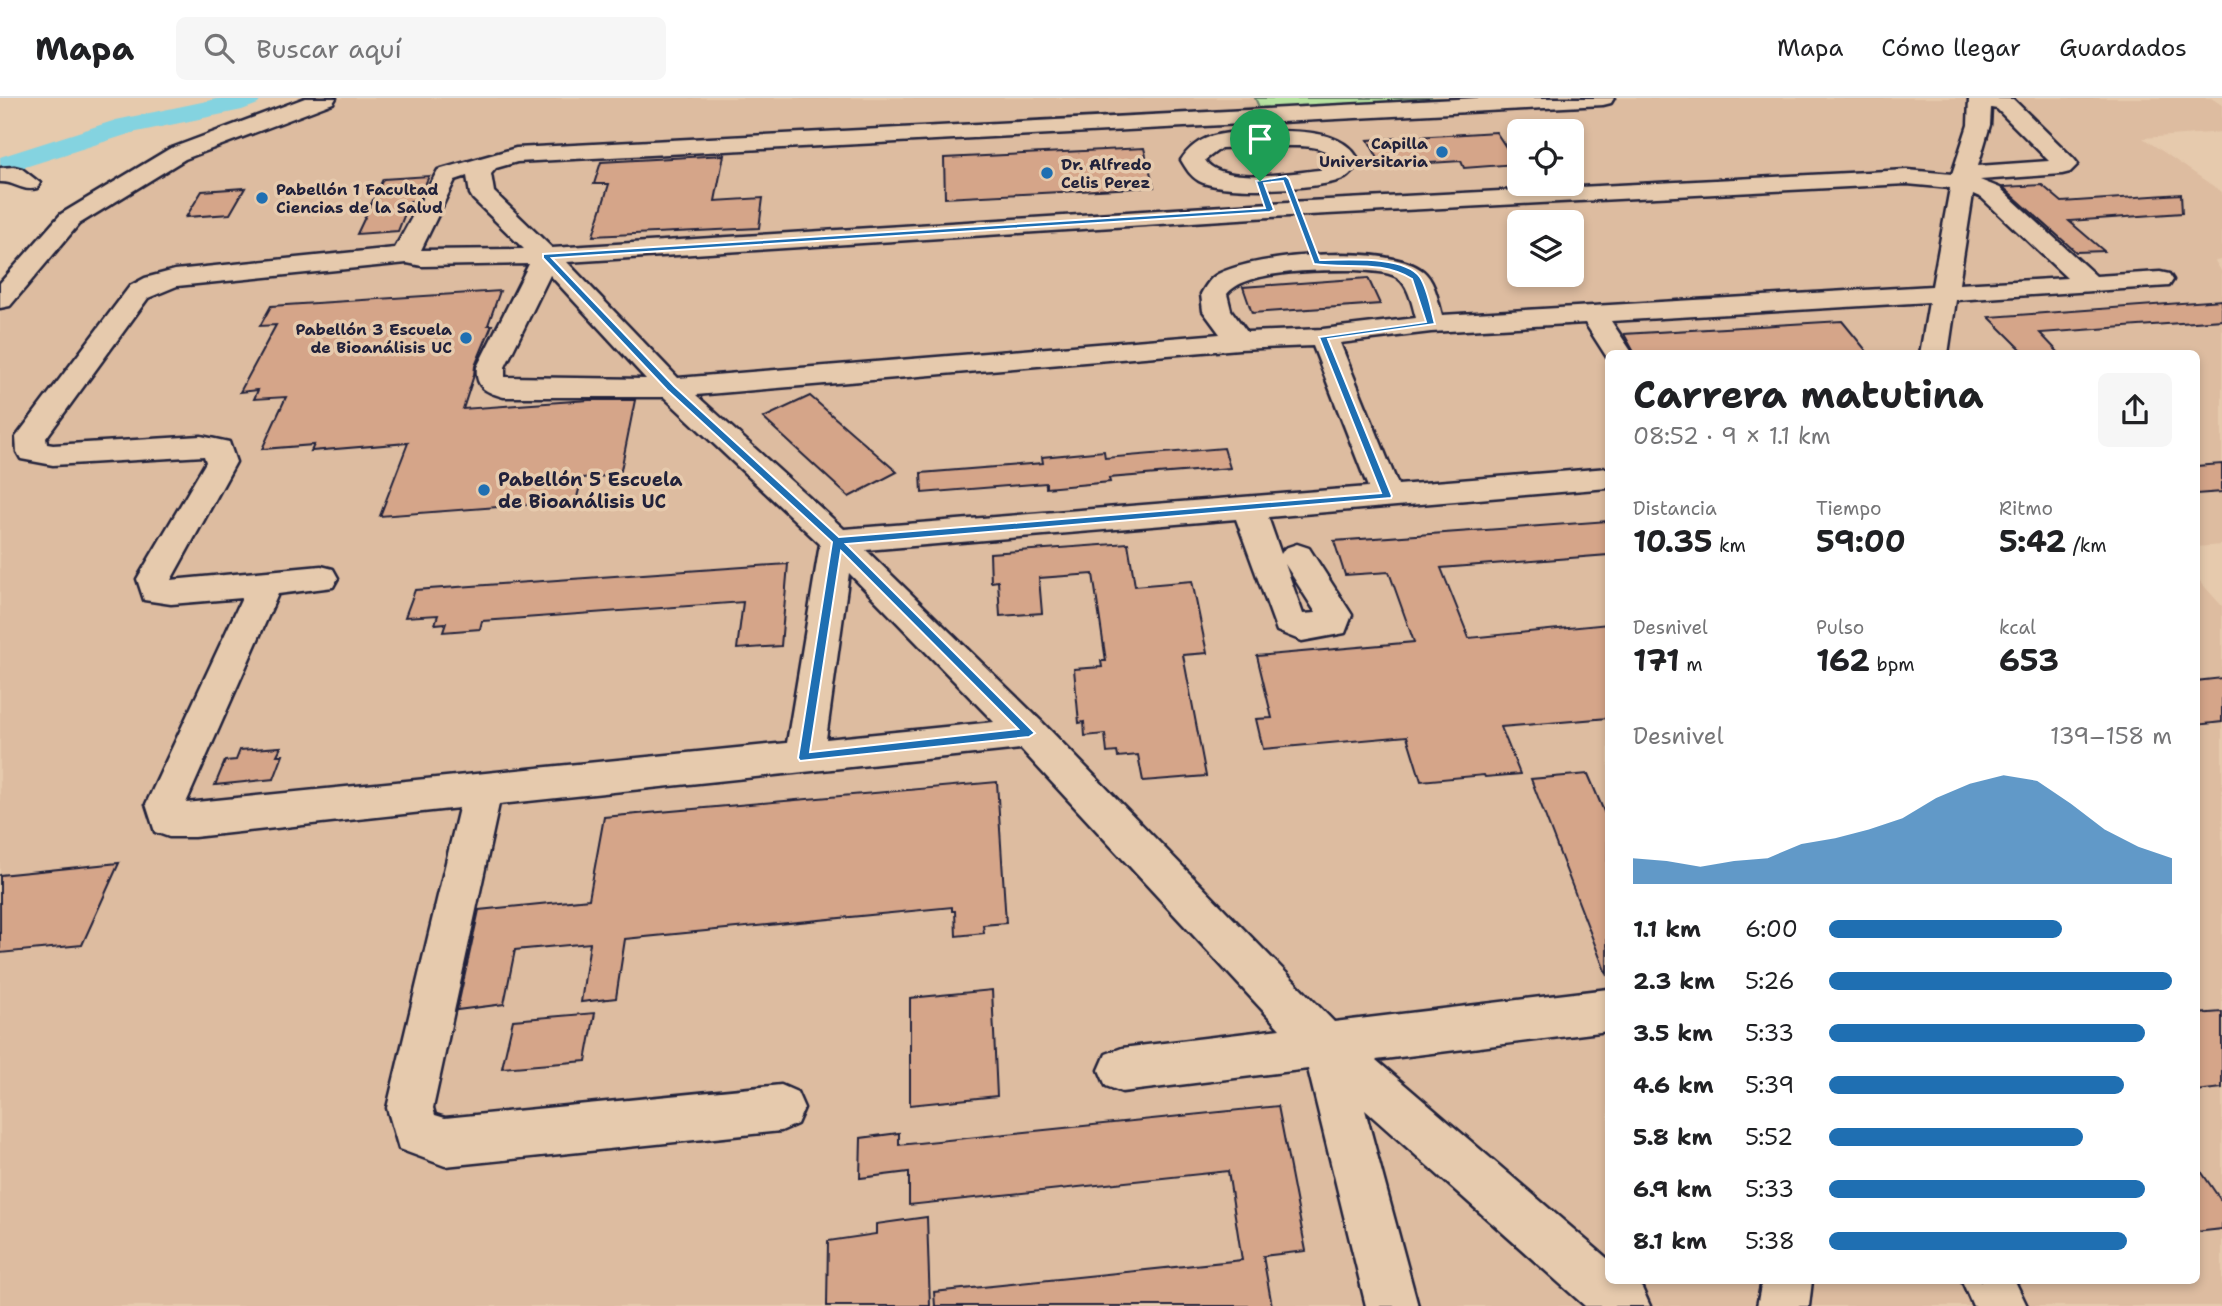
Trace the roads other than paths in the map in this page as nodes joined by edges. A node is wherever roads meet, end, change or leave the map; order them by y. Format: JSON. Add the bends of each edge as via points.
{"nodes":[{"id":1,"x":310,"y":98,"type":"edge"},
{"id":2,"x":326,"y":98,"type":"edge"},
{"id":3,"x":1603,"y":98,"type":"edge"},
{"id":4,"x":1981,"y":99,"type":"edge"},
{"id":5,"x":1235,"y":108,"type":"edge"},
{"id":6,"x":1263,"y":118,"type":"edge"},
{"id":7,"x":1246,"y":140,"type":"junction"},
{"id":8,"x":488,"y":163,"type":"junction"},
{"id":9,"x":0,"y":175,"type":"edge"},
{"id":10,"x":1963,"y":178,"type":"junction"},
{"id":11,"x":1286,"y":179,"type":"junction"},
{"id":12,"x":1260,"y":181,"type":"junction"},
{"id":13,"x":28,"y":183,"type":"dead end"},
{"id":14,"x":1307,"y":236,"type":"junction"},
{"id":15,"x":1276,"y":237,"type":"junction"},
{"id":16,"x":407,"y":255,"type":"junction"},
{"id":17,"x":546,"y":256,"type":"junction"},
{"id":18,"x":0,"y":281,"type":"edge"},
{"id":19,"x":2160,"y":281,"type":"dead end"},
{"id":20,"x":2089,"y":284,"type":"junction"},
{"id":21,"x":1944,"y":292,"type":"junction"},
{"id":22,"x":0,"y":299,"type":"edge"},
{"id":23,"x":1593,"y":314,"type":"junction"},
{"id":24,"x":1431,"y":324,"type":"junction"},
{"id":25,"x":1323,"y":337,"type":"junction"},
{"id":26,"x":1240,"y":341,"type":"junction"},
{"id":27,"x":1616,"y":350,"type":"edge"},
{"id":28,"x":1935,"y":350,"type":"edge"},
{"id":29,"x":671,"y":388,"type":"junction"},
{"id":30,"x":1605,"y":478,"type":"edge"},
{"id":31,"x":1387,"y":496,"type":"junction"},
{"id":32,"x":1248,"y":507,"type":"junction"},
{"id":33,"x":837,"y":541,"type":"junction"},
{"id":34,"x":1297,"y":556,"type":"dead end"},
{"id":35,"x":321,"y":578,"type":"dead end"},
{"id":36,"x":266,"y":583,"type":"junction"},
{"id":37,"x":1029,"y":733,"type":"junction"},
{"id":38,"x":804,"y":758,"type":"junction"},
{"id":39,"x":482,"y":792,"type":"junction"},
{"id":40,"x":1605,"y":1010,"type":"edge"},
{"id":41,"x":1325,"y":1045,"type":"junction"},
{"id":42,"x":1122,"y":1070,"type":"dead end"},
{"id":43,"x":781,"y":1108,"type":"dead end"},
{"id":44,"x":1787,"y":1284,"type":"edge"},
{"id":45,"x":1989,"y":1284,"type":"edge"},
{"id":46,"x":1392,"y":1306,"type":"edge"},
{"id":47,"x":1624,"y":1306,"type":"edge"},
{"id":48,"x":1783,"y":1306,"type":"edge"},
{"id":49,"x":2001,"y":1306,"type":"edge"}],
"edges":[{"from":1,"to":18,"type":"street","via":[[174,149],[111,183],[64,215]]},
{"from":2,"to":22,"type":"street","via":[[177,154],[70,219]]},
{"from":3,"to":6,"type":"street"},
{"from":4,"to":10,"type":"street","via":[[1979,125]]},
{"from":4,"to":10,"type":"street","via":[[2005,104],[2066,164]]},
{"from":5,"to":6,"type":"street"},
{"from":5,"to":7,"type":"street"},
{"from":5,"to":8,"type":"street","via":[[516,155]]},
{"from":6,"to":7,"type":"street"},
{"from":6,"to":11,"type":"street"},
{"from":6,"to":11,"type":"street","via":[[1338,147],[1346,156],[1342,169],[1330,175]]},
{"from":7,"to":12,"type":"street"},
{"from":7,"to":12,"type":"street","via":[[1203,148],[1194,156],[1194,165],[1215,179]]},
{"from":8,"to":16,"type":"street","via":[[446,176]]},
{"from":8,"to":17,"type":"street","via":[[480,173],[482,194]]},
{"from":9,"to":13,"type":"street","via":[[14,174]]},
{"from":10,"to":14,"type":"street","via":[[1907,177]]},
{"from":10,"to":20,"type":"street","via":[[1991,193]]},
{"from":10,"to":21,"type":"street"},
{"from":11,"to":12,"type":"street"},
{"from":11,"to":14,"type":"street"},
{"from":12,"to":15,"type":"street"},
{"from":14,"to":15,"type":"street"},
{"from":14,"to":15,"type":"street"},
{"from":14,"to":24,"type":"street","via":[[1376,263],[1399,267],[1416,278]]},
{"from":15,"to":17,"type":"street"},
{"from":15,"to":26,"type":"street","via":[[1224,280],[1214,294],[1217,311]]},
{"from":16,"to":17,"type":"street"},
{"from":16,"to":36,"type":"lane","via":[[175,278],[154,284],[139,292],[31,437],[32,452],[53,455],[201,446],[218,449],[221,462],[154,579],[156,591]]},
{"from":17,"to":29,"type":"street"},
{"from":17,"to":29,"type":"street","via":[[491,367],[490,381],[504,388]]},
{"from":19,"to":20,"type":"street"},
{"from":20,"to":21,"type":"street"},
{"from":21,"to":23,"type":"street"},
{"from":21,"to":28,"type":"street"},
{"from":23,"to":24,"type":"street"},
{"from":23,"to":27,"type":"street"},
{"from":24,"to":25,"type":"street"},
{"from":25,"to":26,"type":"street"},
{"from":25,"to":31,"type":"street"},
{"from":26,"to":29,"type":"street"},
{"from":29,"to":33,"type":"street"},
{"from":30,"to":31,"type":"street"},
{"from":31,"to":32,"type":"street"},
{"from":32,"to":33,"type":"street"},
{"from":32,"to":34,"type":"street","via":[[1289,622],[1302,628],[1333,624],[1335,615]]},
{"from":33,"to":37,"type":"street"},
{"from":33,"to":38,"type":"street"},
{"from":35,"to":36,"type":"lane"},
{"from":36,"to":39,"type":"street","via":[[166,804],[169,820]]},
{"from":37,"to":38,"type":"street"},
{"from":37,"to":41,"type":"street"},
{"from":38,"to":39,"type":"street"},
{"from":39,"to":43,"type":"street","via":[[410,1108],[416,1132],[446,1142]]},
{"from":40,"to":41,"type":"street"},
{"from":41,"to":42,"type":"street"},
{"from":41,"to":46,"type":"street"},
{"from":41,"to":47,"type":"street"},
{"from":44,"to":48,"type":"street"},
{"from":45,"to":49,"type":"street"}]}
